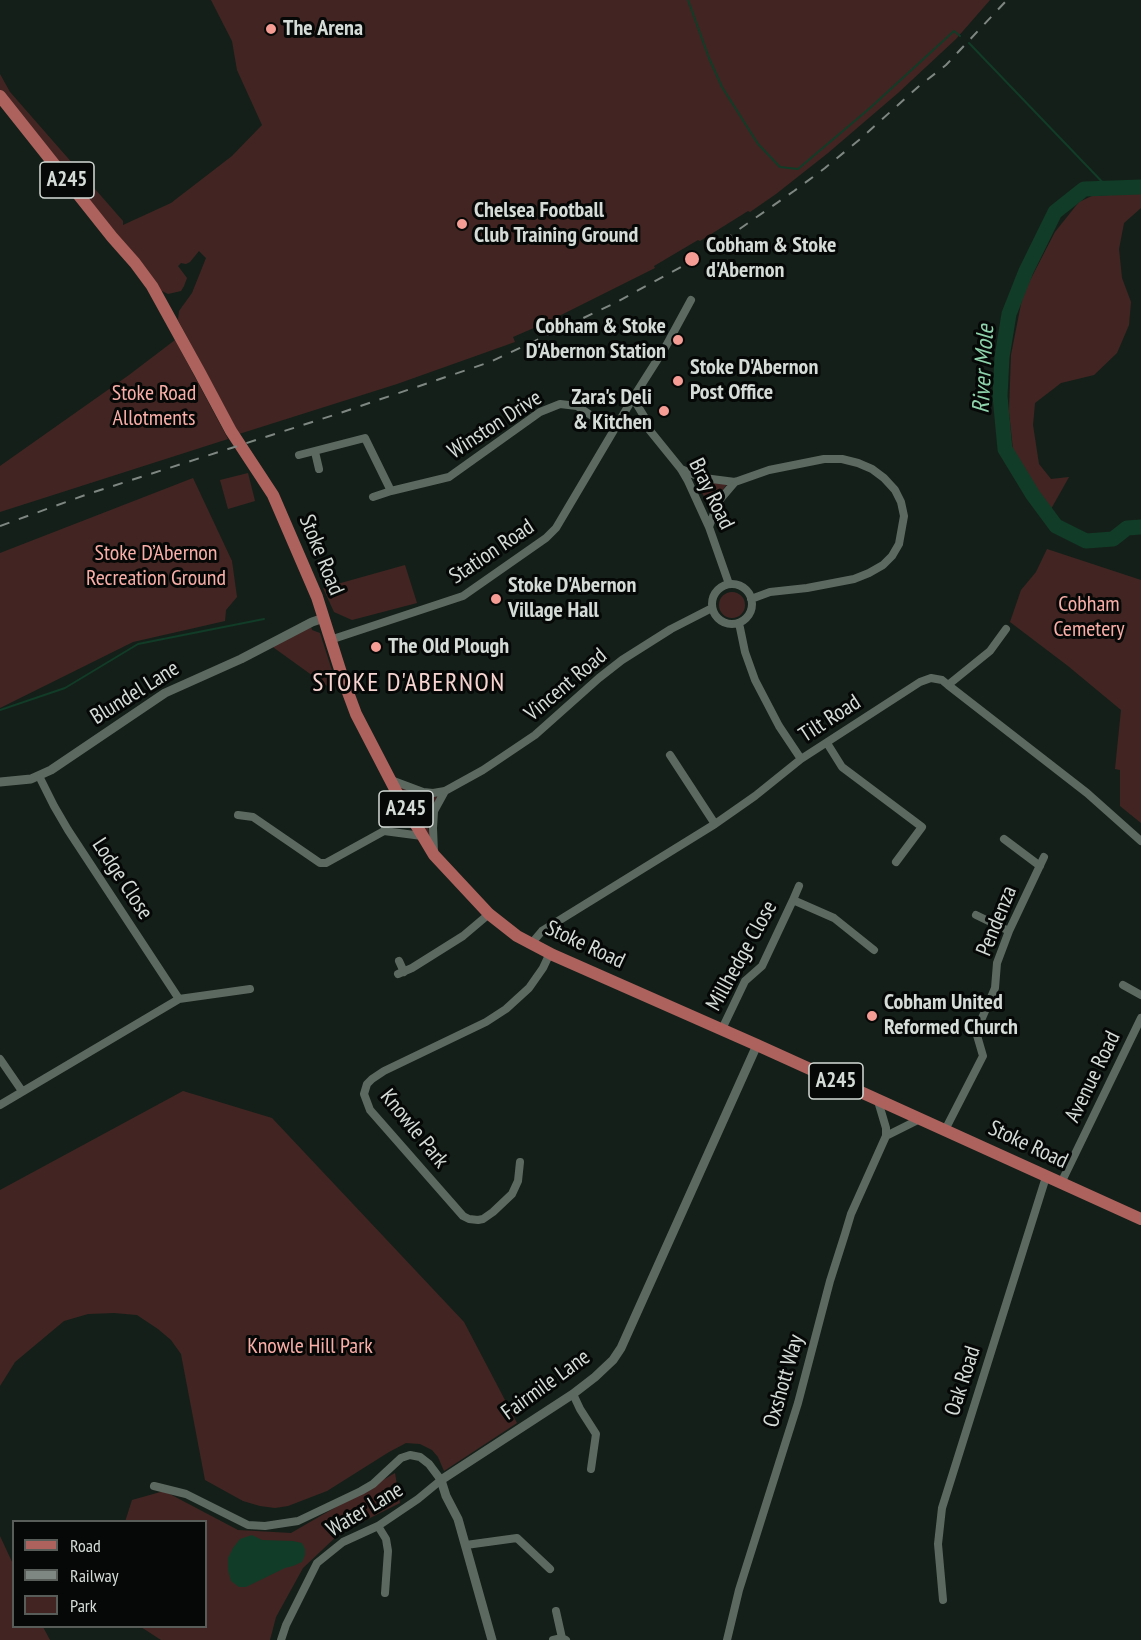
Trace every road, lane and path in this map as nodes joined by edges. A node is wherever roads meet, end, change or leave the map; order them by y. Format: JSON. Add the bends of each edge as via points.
{"nodes":[{"id":1,"x":0,"y":96,"type":"edge"},
{"id":2,"x":691,"y":300,"type":"dead end"},
{"id":3,"x":633,"y":398,"type":"junction"},
{"id":4,"x":620,"y":420,"type":"junction"},
{"id":5,"x":647,"y":427,"type":"junction"},
{"id":6,"x":613,"y":430,"type":"junction"},
{"id":7,"x":315,"y":452,"type":"junction"},
{"id":8,"x":299,"y":455,"type":"dead end"},
{"id":9,"x":319,"y":469,"type":"dead end"},
{"id":10,"x":681,"y":469,"type":"junction"},
{"id":11,"x":735,"y":482,"type":"junction"},
{"id":12,"x":391,"y":491,"type":"junction"},
{"id":13,"x":373,"y":497,"type":"dead end"},
{"id":14,"x":709,"y":527,"type":"junction"},
{"id":15,"x":729,"y":584,"type":"junction"},
{"id":16,"x":751,"y":599,"type":"junction"},
{"id":17,"x":712,"y":608,"type":"junction"},
{"id":18,"x":324,"y":618,"type":"junction"},
{"id":19,"x":739,"y":623,"type":"junction"},
{"id":20,"x":1006,"y":629,"type":"dead end"},
{"id":21,"x":330,"y":640,"type":"junction"},
{"id":22,"x":948,"y":685,"type":"junction"},
{"id":23,"x":827,"y":743,"type":"junction"},
{"id":24,"x":670,"y":755,"type":"dead end"},
{"id":25,"x":801,"y":759,"type":"junction"},
{"id":26,"x":39,"y":776,"type":"junction"},
{"id":27,"x":390,"y":779,"type":"junction"},
{"id":28,"x":0,"y":782,"type":"edge"},
{"id":29,"x":445,"y":791,"type":"junction"},
{"id":30,"x":397,"y":793,"type":"junction"},
{"id":31,"x":238,"y":815,"type":"dead end"},
{"id":32,"x":715,"y":824,"type":"junction"},
{"id":33,"x":384,"y":831,"type":"junction"},
{"id":34,"x":422,"y":836,"type":"junction"},
{"id":35,"x":1004,"y":839,"type":"dead end"},
{"id":36,"x":1141,"y":841,"type":"edge"},
{"id":37,"x":434,"y":855,"type":"junction"},
{"id":38,"x":1044,"y":857,"type":"dead end"},
{"id":39,"x":896,"y":862,"type":"dead end"},
{"id":40,"x":1040,"y":866,"type":"junction"},
{"id":41,"x":799,"y":886,"type":"dead end"},
{"id":42,"x":793,"y":900,"type":"junction"},
{"id":43,"x":489,"y":914,"type":"junction"},
{"id":44,"x":976,"y":915,"type":"dead end"},
{"id":45,"x":1009,"y":931,"type":"junction"},
{"id":46,"x":531,"y":944,"type":"junction"},
{"id":47,"x":874,"y":950,"type":"dead end"},
{"id":48,"x":550,"y":953,"type":"junction"},
{"id":49,"x":399,"y":961,"type":"dead end"},
{"id":50,"x":1123,"y":985,"type":"dead end"},
{"id":51,"x":250,"y":988,"type":"dead end"},
{"id":52,"x":1141,"y":995,"type":"edge"},
{"id":53,"x":179,"y":999,"type":"junction"},
{"id":54,"x":1141,"y":1018,"type":"edge"},
{"id":55,"x":722,"y":1029,"type":"junction"},
{"id":56,"x":757,"y":1045,"type":"junction"},
{"id":57,"x":0,"y":1059,"type":"edge"},
{"id":58,"x":22,"y":1091,"type":"junction"},
{"id":59,"x":878,"y":1101,"type":"junction"},
{"id":60,"x":0,"y":1105,"type":"edge"},
{"id":61,"x":920,"y":1119,"type":"junction"},
{"id":62,"x":945,"y":1130,"type":"junction"},
{"id":63,"x":886,"y":1136,"type":"junction"},
{"id":64,"x":520,"y":1162,"type":"dead end"},
{"id":65,"x":1046,"y":1176,"type":"junction"},
{"id":66,"x":1061,"y":1183,"type":"junction"},
{"id":67,"x":1141,"y":1219,"type":"edge"},
{"id":68,"x":573,"y":1394,"type":"junction"},
{"id":69,"x":591,"y":1469,"type":"dead end"},
{"id":70,"x":441,"y":1480,"type":"junction"},
{"id":71,"x":154,"y":1486,"type":"dead end"},
{"id":72,"x":378,"y":1526,"type":"junction"},
{"id":73,"x":466,"y":1545,"type":"junction"},
{"id":74,"x":550,"y":1569,"type":"dead end"},
{"id":75,"x":385,"y":1593,"type":"dead end"},
{"id":76,"x":943,"y":1600,"type":"dead end"},
{"id":77,"x":556,"y":1611,"type":"dead end"},
{"id":78,"x":564,"y":1639,"type":"edge"},
{"id":79,"x":281,"y":1640,"type":"edge"},
{"id":80,"x":492,"y":1640,"type":"edge"},
{"id":81,"x":553,"y":1640,"type":"edge"},
{"id":82,"x":727,"y":1640,"type":"edge"}],
"edges":[{"from":1,"to":18,"type":"main road","name":"Stoke Road","number":"A245","via":[[152,286],[231,430],[273,495]]},
{"from":2,"to":3,"type":"street","name":"Station Road"},
{"from":3,"to":4,"type":"street","name":"Station Road"},
{"from":3,"to":5,"type":"street","name":"Bray Road"},
{"from":4,"to":5,"type":"street"},
{"from":4,"to":6,"type":"street","name":"Station Road"},
{"from":5,"to":10,"type":"street","name":"Bray Road"},
{"from":6,"to":12,"type":"street","name":"Winston Drive","via":[[577,406],[560,404],[540,411],[449,477]]},
{"from":6,"to":21,"type":"street","name":"Station Road","via":[[556,528],[546,538],[463,596]]},
{"from":7,"to":8,"type":"street"},
{"from":7,"to":9,"type":"street"},
{"from":7,"to":12,"type":"street","via":[[365,438]]},
{"from":10,"to":11,"type":"street","via":[[704,478]]},
{"from":10,"to":14,"type":"street","name":"Bray Road"},
{"from":11,"to":14,"type":"street","via":[[718,502]]},
{"from":11,"to":16,"type":"street","via":[[769,470],[842,459],[872,469],[884,478],[895,490],[904,516],[899,544],[892,556],[870,573]]},
{"from":12,"to":13,"type":"street","name":"Winston Drive"},
{"from":14,"to":15,"type":"street","name":"Bray Road"},
{"from":15,"to":16,"type":"street","via":[[745,589]]},
{"from":15,"to":17,"type":"street","via":[[718,590]]},
{"from":16,"to":19,"type":"street","via":[[748,616]]},
{"from":17,"to":19,"type":"street","via":[[722,622]]},
{"from":17,"to":29,"type":"street","name":"Vincent Road","via":[[622,660],[536,735]]},
{"from":18,"to":21,"type":"main road","name":"Stoke Road","number":"A245"},
{"from":18,"to":26,"type":"street","name":"Blundel Lane","via":[[165,693]]},
{"from":19,"to":25,"type":"street","via":[[754,680]]},
{"from":20,"to":22,"type":"street","via":[[990,651]]},
{"from":21,"to":27,"type":"main road","name":"Stoke Road","number":"A245","via":[[356,714]]},
{"from":22,"to":23,"type":"street","name":"Tilt Road","via":[[936,678],[926,679]]},
{"from":22,"to":36,"type":"street","via":[[1087,793]]},
{"from":23,"to":25,"type":"street","name":"Tilt Road"},
{"from":23,"to":39,"type":"street","via":[[842,767],[922,827]]},
{"from":24,"to":32,"type":"street"},
{"from":25,"to":32,"type":"street","name":"Tilt Road"},
{"from":26,"to":28,"type":"street","name":"Blundel Lane"},
{"from":26,"to":53,"type":"street","name":"Lodge Close","via":[[68,830]]},
{"from":27,"to":29,"type":"street","via":[[423,792]]},
{"from":27,"to":30,"type":"main road","name":"Stoke Road","number":"A245"},
{"from":29,"to":37,"type":"street","via":[[435,811]]},
{"from":30,"to":33,"type":"street"},
{"from":30,"to":34,"type":"main road","name":"Stoke Road","number":"A245"},
{"from":31,"to":33,"type":"street","via":[[253,817],[320,863]]},
{"from":32,"to":46,"type":"street","name":"Tilt Road","via":[[542,932]]},
{"from":33,"to":34,"type":"street"},
{"from":34,"to":37,"type":"main road","name":"Stoke Road","number":"A245"},
{"from":35,"to":40,"type":"street"},
{"from":37,"to":43,"type":"main road","name":"Stoke Road","number":"A245"},
{"from":38,"to":40,"type":"street","name":"Pendenza"},
{"from":40,"to":45,"type":"street","name":"Pendenza"},
{"from":41,"to":42,"type":"street","name":"Millhedge Close"},
{"from":42,"to":47,"type":"street","name":"Millhedge Close","via":[[834,918]]},
{"from":42,"to":55,"type":"street","name":"Millhedge Close","via":[[762,966],[745,981]]},
{"from":43,"to":46,"type":"main road","name":"Stoke Road","number":"A245"},
{"from":43,"to":49,"type":"street","via":[[463,936],[401,973]]},
{"from":44,"to":45,"type":"street"},
{"from":45,"to":62,"type":"street","name":"Pendenza","via":[[997,963],[995,988],[976,1032],[983,1056]]},
{"from":46,"to":48,"type":"main road","name":"Stoke Road","number":"A245"},
{"from":48,"to":55,"type":"main road","name":"Stoke Road","number":"A245"},
{"from":48,"to":64,"type":"street","name":"Knowle Park","via":[[529,988],[506,1009],[384,1071],[372,1079],[364,1094],[370,1110],[468,1219],[483,1219],[512,1194]]},
{"from":50,"to":52,"type":"street"},
{"from":51,"to":53,"type":"street"},
{"from":53,"to":58,"type":"street"},
{"from":54,"to":66,"type":"street","name":"Avenue Road"},
{"from":55,"to":56,"type":"main road","name":"Stoke Road","number":"A245"},
{"from":56,"to":59,"type":"main road","name":"Stoke Road","number":"A245"},
{"from":56,"to":68,"type":"street","name":"Fairmile Lane","via":[[621,1348],[613,1360]]},
{"from":57,"to":58,"type":"street"},
{"from":58,"to":60,"type":"street"},
{"from":59,"to":61,"type":"main road","name":"Stoke Road","number":"A245"},
{"from":59,"to":63,"type":"street"},
{"from":61,"to":62,"type":"main road","name":"Stoke Road","number":"A245"},
{"from":61,"to":63,"type":"street"},
{"from":62,"to":65,"type":"main road","name":"Stoke Road","number":"A245"},
{"from":63,"to":82,"type":"street","name":"Oxshott Way","via":[[851,1214]]},
{"from":65,"to":66,"type":"main road","name":"Stoke Road","number":"A245"},
{"from":65,"to":76,"type":"street","name":"Oak Road","via":[[942,1508],[938,1544]]},
{"from":66,"to":67,"type":"main road","name":"Stoke Road","number":"A245"},
{"from":68,"to":69,"type":"street","via":[[596,1434]]},
{"from":68,"to":70,"type":"street","name":"Fairmile Lane"},
{"from":70,"to":71,"type":"street","via":[[420,1456],[410,1455],[400,1458],[361,1491],[298,1521],[265,1526],[248,1525],[186,1494]]},
{"from":70,"to":72,"type":"street","name":"Water Lane"},
{"from":70,"to":73,"type":"street"},
{"from":72,"to":75,"type":"street","via":[[388,1551]]},
{"from":72,"to":79,"type":"street","name":"Water Lane","via":[[343,1542],[317,1563]]},
{"from":73,"to":74,"type":"street","via":[[517,1538]]},
{"from":73,"to":80,"type":"street"},
{"from":77,"to":78,"type":"street"},
{"from":78,"to":81,"type":"street"}]}
